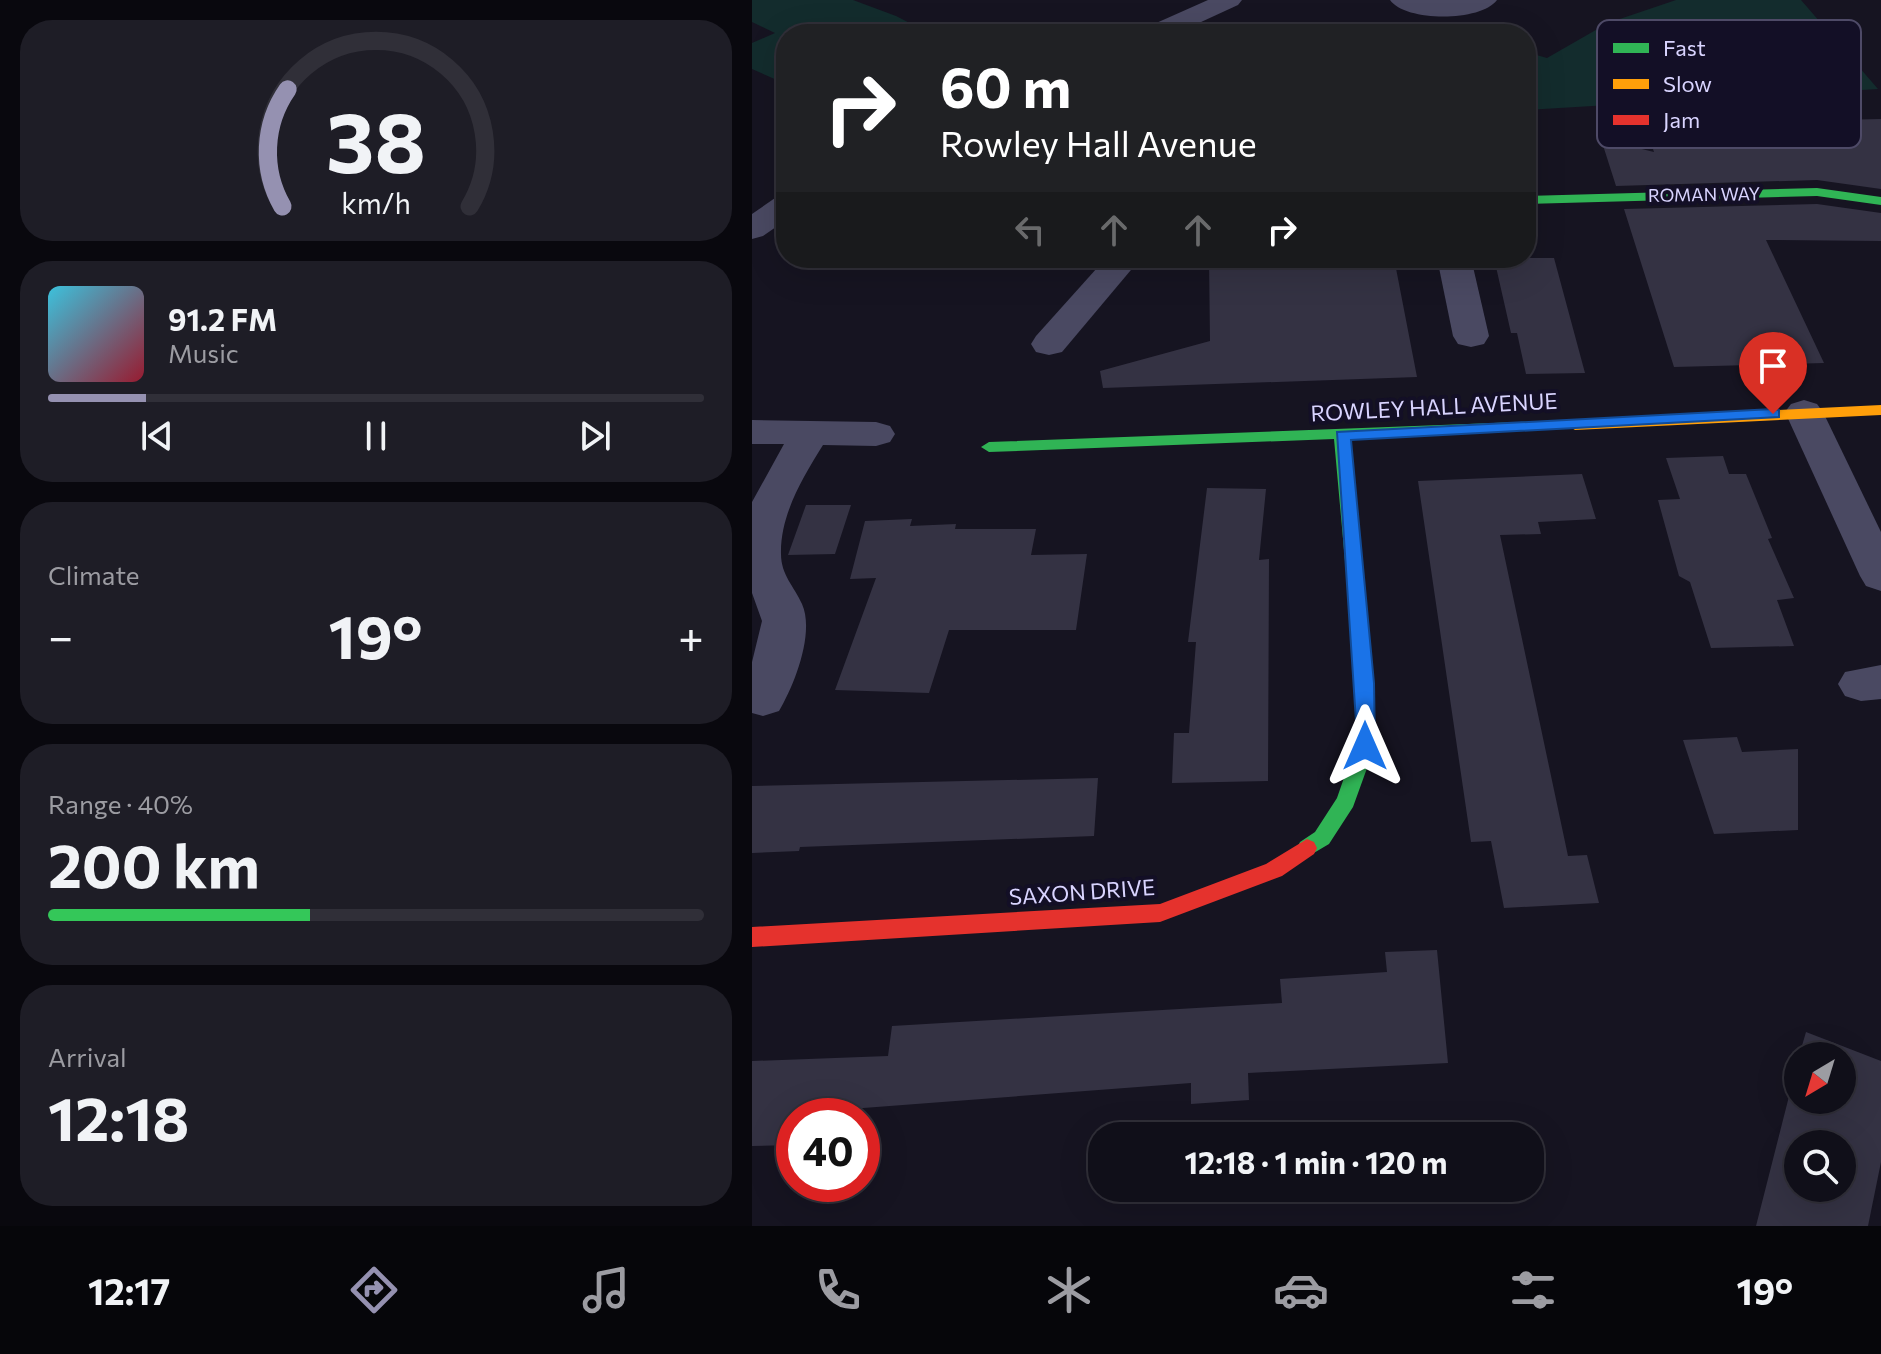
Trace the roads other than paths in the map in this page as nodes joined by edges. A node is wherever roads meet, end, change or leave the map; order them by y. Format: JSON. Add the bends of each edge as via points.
{"nodes":[{"id":1,"x":1229,"y":0,"type":"edge"},
{"id":2,"x":1403,"y":0,"type":"edge"},
{"id":3,"x":1484,"y":0,"type":"edge"},
{"id":4,"x":1176,"y":24,"type":"edge"},
{"id":5,"x":1536,"y":200,"type":"edge"},
{"id":6,"x":1881,"y":201,"type":"edge"},
{"id":7,"x":776,"y":212,"type":"edge"},
{"id":8,"x":752,"y":229,"type":"edge"},
{"id":9,"x":1115,"y":268,"type":"edge"},
{"id":10,"x":1456,"y":268,"type":"edge"},
{"id":11,"x":1471,"y":336,"type":"dead end"},
{"id":12,"x":1049,"y":344,"type":"dead end"},
{"id":13,"x":1881,"y":410,"type":"edge"},
{"id":14,"x":1804,"y":412,"type":"junction"},
{"id":15,"x":752,"y":432,"type":"edge"},
{"id":16,"x":811,"y":433,"type":"junction"},
{"id":17,"x":876,"y":434,"type":"dead end"},
{"id":18,"x":1342,"y":436,"type":"junction"},
{"id":19,"x":989,"y":447,"type":"dead end"},
{"id":20,"x":1881,"y":576,"type":"edge"},
{"id":21,"x":763,"y":699,"type":"dead end"},
{"id":22,"x":752,"y":937,"type":"edge"}],
"edges":[{"from":1,"to":4,"type":"street"},
{"from":2,"to":3,"type":"street","via":[[1451,11]]},
{"from":5,"to":6,"type":"street","name":"ROMAN WAY","via":[[1817,192]]},
{"from":7,"to":8,"type":"street"},
{"from":9,"to":12,"type":"street"},
{"from":10,"to":11,"type":"street"},
{"from":13,"to":14,"type":"street","name":"ROWLEY HALL AVENUE"},
{"from":14,"to":18,"type":"street","name":"ROWLEY HALL AVENUE"},
{"from":14,"to":20,"type":"street"},
{"from":15,"to":16,"type":"street"},
{"from":16,"to":17,"type":"street"},
{"from":16,"to":21,"type":"street","via":[[769,498],[756,534],[755,558],[784,619]]},
{"from":18,"to":19,"type":"street","name":"ROWLEY HALL AVENUE"},
{"from":18,"to":22,"type":"street","name":"SAXON DRIVE","via":[[1365,683],[1365,746],[1346,801],[1322,838],[1274,870],[1160,913]]}]}
